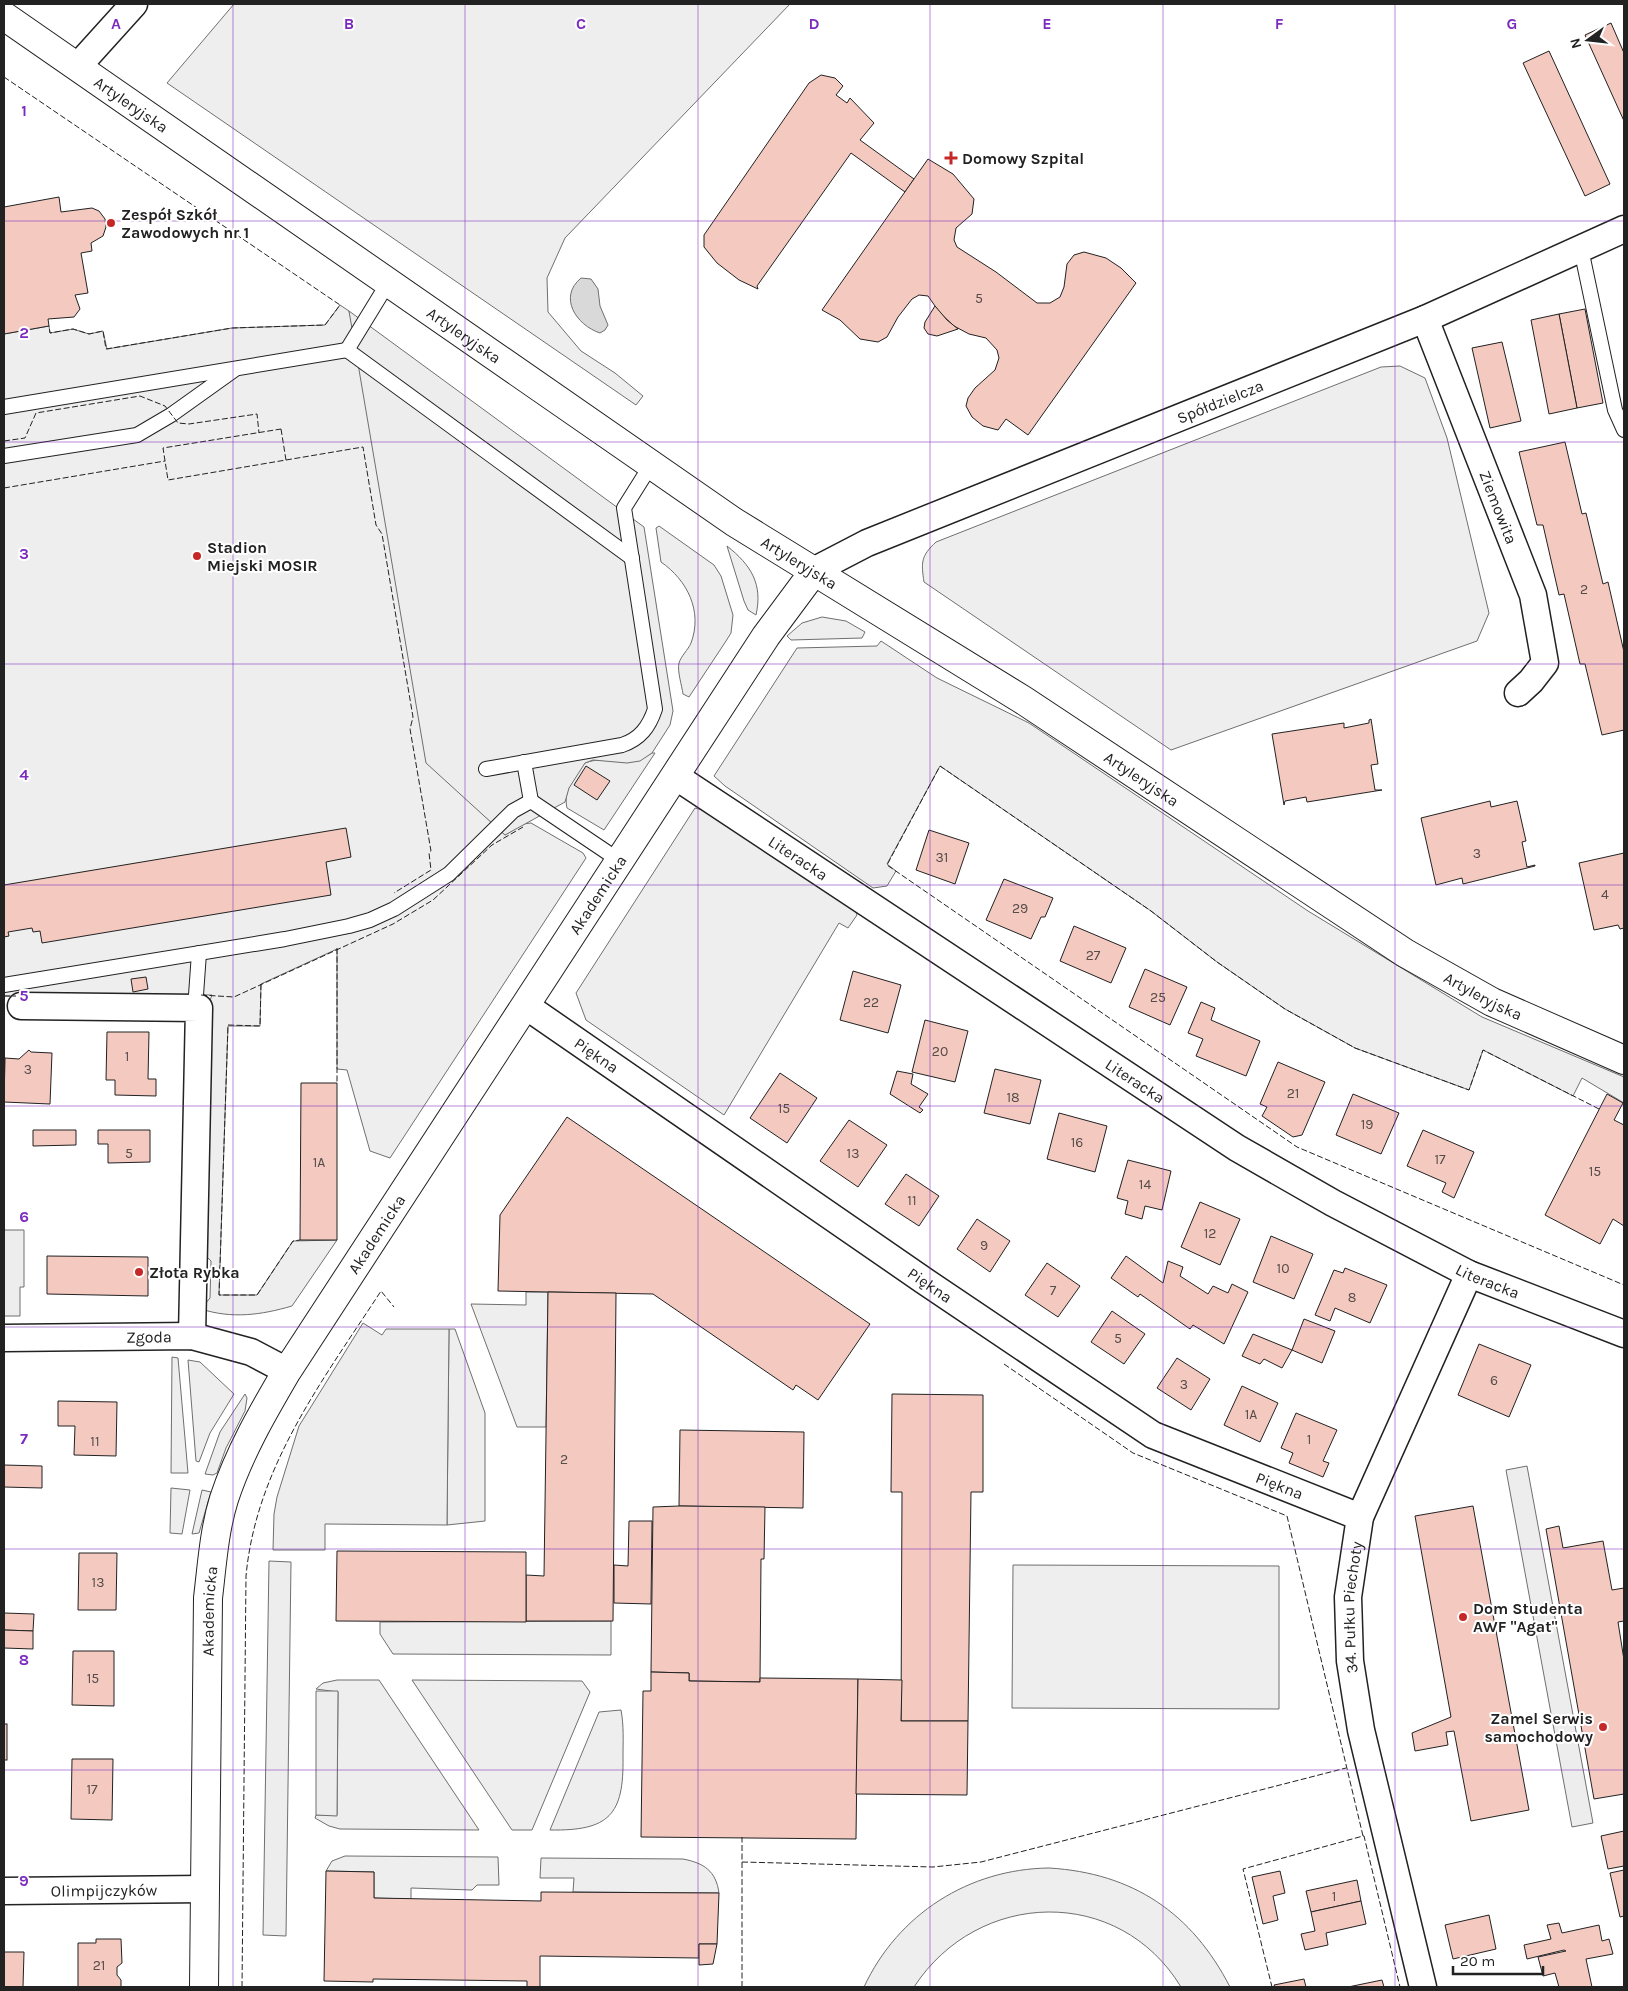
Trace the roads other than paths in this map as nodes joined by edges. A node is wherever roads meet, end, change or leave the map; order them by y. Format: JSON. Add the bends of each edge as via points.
{"nodes":[{"id":1,"x":134,"y":4,"type":"edge"},
{"id":2,"x":7,"y":25,"type":"edge"},
{"id":3,"x":78,"y":66,"type":"junction"},
{"id":4,"x":1624,"y":229,"type":"edge"},
{"id":5,"x":1581,"y":249,"type":"junction"},
{"id":6,"x":388,"y":282,"type":"junction"},
{"id":7,"x":1424,"y":319,"type":"junction"},
{"id":8,"x":347,"y":350,"type":"junction"},
{"id":9,"x":238,"y":368,"type":"junction"},
{"id":10,"x":4,"y":407,"type":"edge"},
{"id":11,"x":1624,"y":430,"type":"edge"},
{"id":12,"x":4,"y":456,"type":"edge"},
{"id":13,"x":651,"y":464,"type":"junction"},
{"id":14,"x":632,"y":558,"type":"junction"},
{"id":15,"x":815,"y":570,"type":"junction"},
{"id":16,"x":1518,"y":693,"type":"dead end"},
{"id":17,"x":524,"y":762,"type":"junction"},
{"id":18,"x":486,"y":769,"type":"dead end"},
{"id":19,"x":675,"y":776,"type":"junction"},
{"id":20,"x":531,"y":801,"type":"junction"},
{"id":21,"x":620,"y":861,"type":"junction"},
{"id":22,"x":199,"y":953,"type":"junction"},
{"id":23,"x":4,"y":984,"type":"edge"},
{"id":24,"x":22,"y":1006,"type":"dead end"},
{"id":25,"x":526,"y":1006,"type":"junction"},
{"id":26,"x":199,"y":1008,"type":"junction"},
{"id":27,"x":1624,"y":1060,"type":"edge"},
{"id":28,"x":1468,"y":1274,"type":"junction"},
{"id":29,"x":1624,"y":1334,"type":"edge"},
{"id":30,"x":192,"y":1336,"type":"junction"},
{"id":31,"x":4,"y":1338,"type":"edge"},
{"id":32,"x":287,"y":1371,"type":"junction"},
{"id":33,"x":1360,"y":1517,"type":"junction"},
{"id":34,"x":204,"y":1889,"type":"junction"},
{"id":35,"x":4,"y":1891,"type":"edge"},
{"id":36,"x":204,"y":1987,"type":"edge"},
{"id":37,"x":1423,"y":1987,"type":"edge"}],
"edges":[{"from":1,"to":3,"type":"street"},
{"from":2,"to":3,"type":"street","name":"Artyleryjska"},
{"from":3,"to":6,"type":"street","name":"Artyleryjska"},
{"from":4,"to":5,"type":"street","name":"Spółdzielcza"},
{"from":5,"to":7,"type":"street","name":"Spółdzielcza"},
{"from":5,"to":11,"type":"lane","via":[[1615,410]]},
{"from":6,"to":8,"type":"lane"},
{"from":6,"to":13,"type":"street","name":"Artyleryjska"},
{"from":7,"to":15,"type":"street","name":"Spółdzielcza","via":[[867,543]]},
{"from":7,"to":16,"type":"street","name":"Ziemowita","via":[[1533,595],[1545,663]]},
{"from":8,"to":9,"type":"lane"},
{"from":8,"to":14,"type":"lane"},
{"from":9,"to":10,"type":"lane"},
{"from":9,"to":12,"type":"lane","via":[[137,436]]},
{"from":13,"to":14,"type":"lane","via":[[624,508]]},
{"from":13,"to":15,"type":"street","name":"Artyleryjska","via":[[734,522]]},
{"from":14,"to":17,"type":"lane","via":[[655,709],[651,721],[634,740],[622,745]]},
{"from":15,"to":19,"type":"street","name":"Akademicka","via":[[776,621]]},
{"from":15,"to":27,"type":"street","name":"Artyleryjska","via":[[1023,700],[1405,953],[1492,1002]]},
{"from":17,"to":18,"type":"lane"},
{"from":17,"to":20,"type":"lane"},
{"from":19,"to":21,"type":"street","name":"Akademicka"},
{"from":19,"to":28,"type":"street","name":"Literacka","via":[[1237,1148]]},
{"from":20,"to":21,"type":"lane"},
{"from":20,"to":22,"type":"lane","via":[[513,811],[449,874],[386,913],[349,926]]},
{"from":21,"to":25,"type":"street","name":"Akademicka"},
{"from":22,"to":23,"type":"lane"},
{"from":22,"to":26,"type":"lane","via":[[196,995]]},
{"from":24,"to":26,"type":"street"},
{"from":25,"to":32,"type":"street","name":"Akademicka"},
{"from":25,"to":33,"type":"street","name":"Piękna","via":[[1153,1435]]},
{"from":26,"to":30,"type":"street"},
{"from":28,"to":29,"type":"street","name":"Literacka"},
{"from":28,"to":33,"type":"street","name":"34. Pułku Piechoty"},
{"from":30,"to":31,"type":"street","name":"Zgoda"},
{"from":30,"to":32,"type":"street","name":"Zgoda","via":[[251,1352]]},
{"from":32,"to":34,"type":"street","name":"Akademicka","via":[[254,1426],[235,1469],[216,1535],[208,1598]]},
{"from":33,"to":37,"type":"street","name":"34. Pułku Piechoty","via":[[1348,1597],[1350,1661],[1361,1730]]},
{"from":34,"to":35,"type":"street","name":"Olimpijczyków"},
{"from":34,"to":36,"type":"street","name":"Akademicka"}]}
